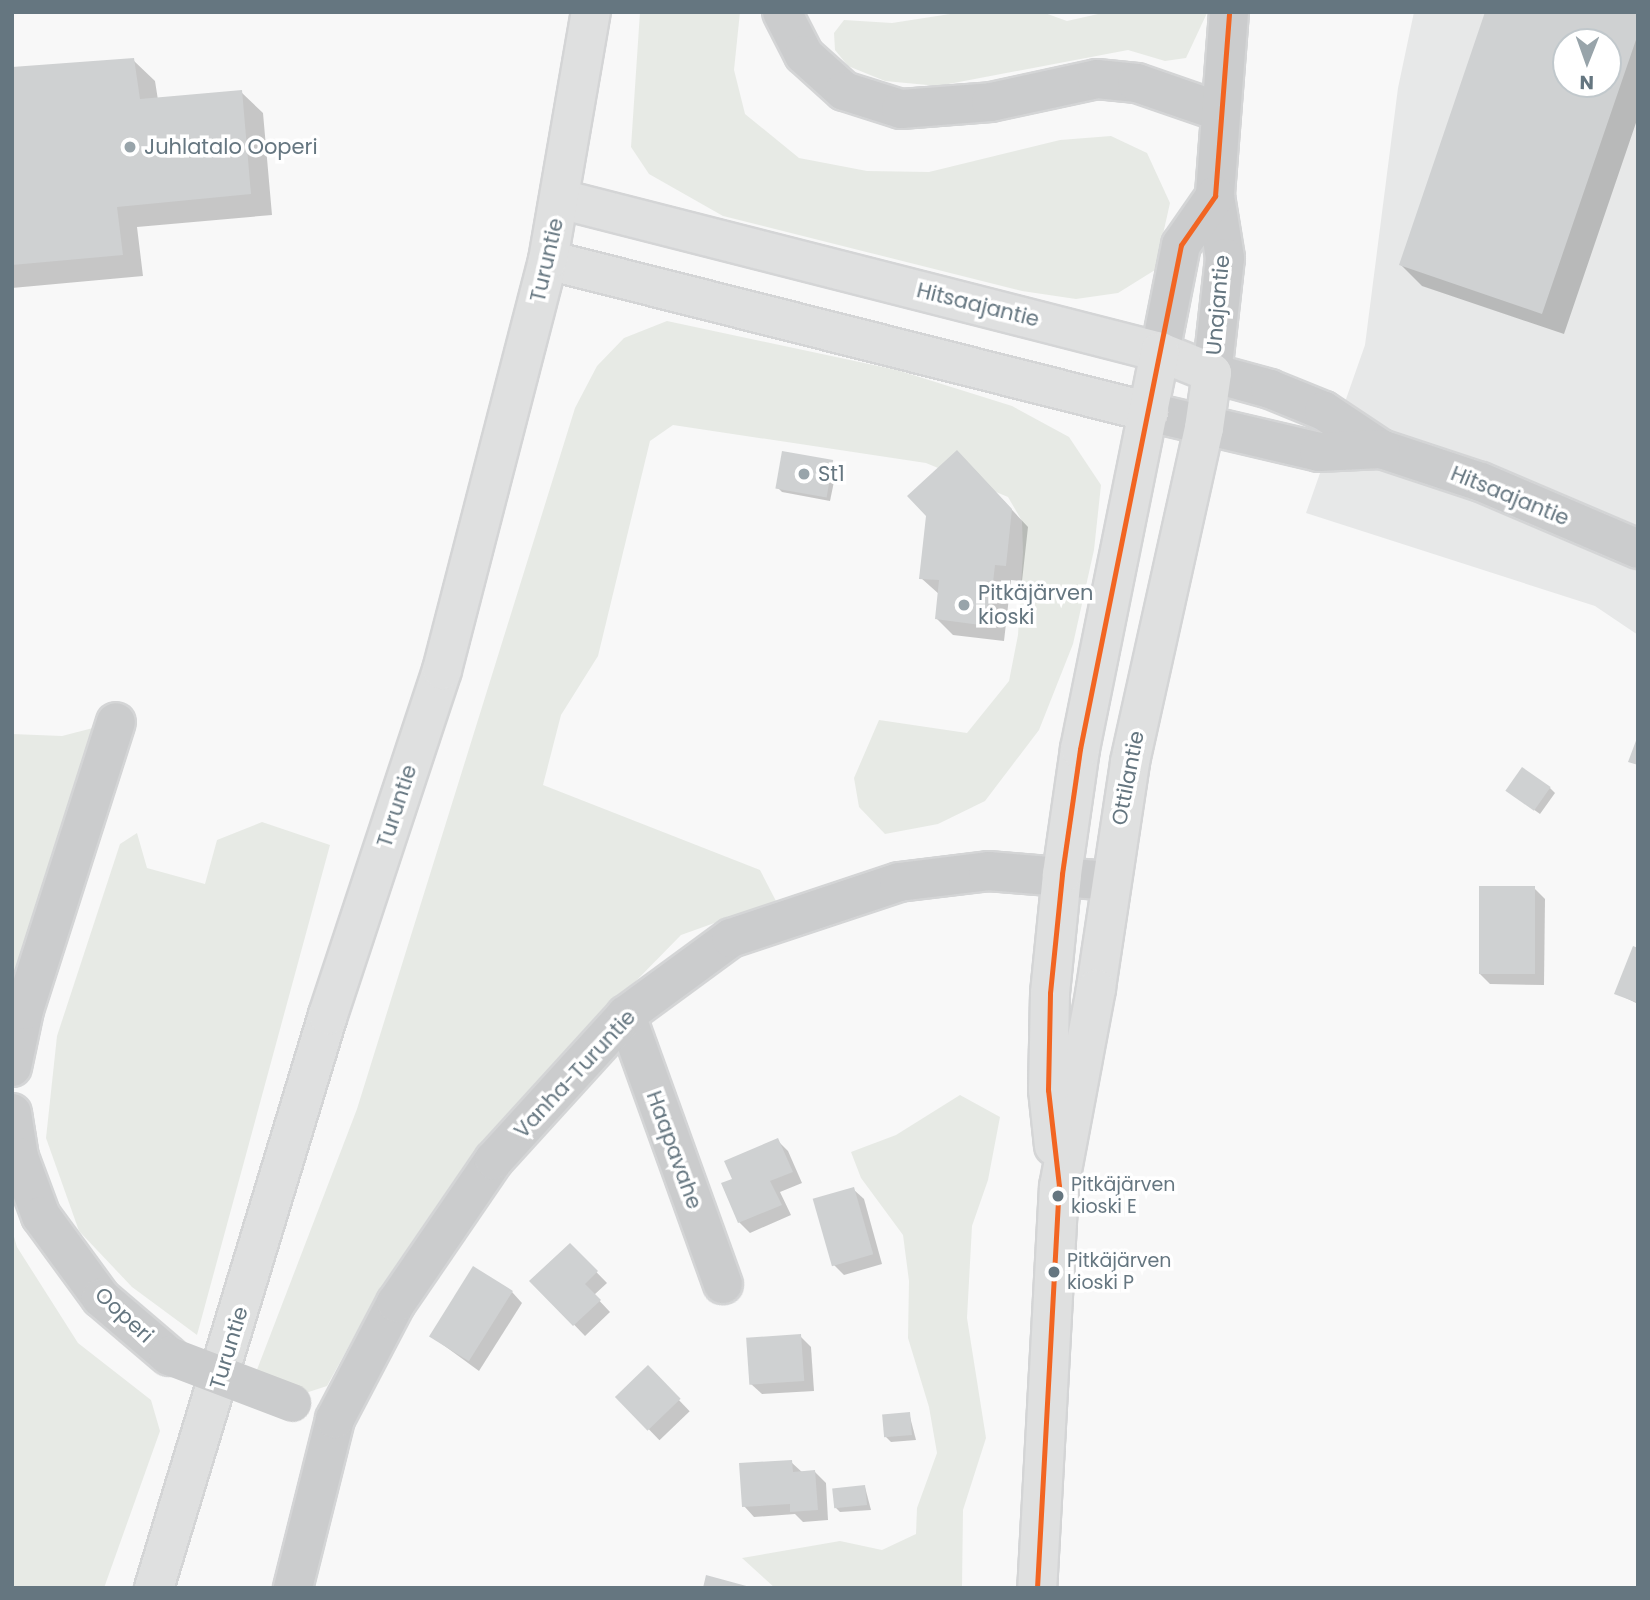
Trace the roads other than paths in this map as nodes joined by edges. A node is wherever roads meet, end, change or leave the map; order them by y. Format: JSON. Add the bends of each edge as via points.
{"nodes":[{"id":1,"x":591,"y":12,"type":"edge"},
{"id":2,"x":782,"y":12,"type":"edge"},
{"id":3,"x":1229,"y":12,"type":"edge"},
{"id":4,"x":1218,"y":111,"type":"junction"},
{"id":5,"x":1215,"y":195,"type":"junction"},
{"id":6,"x":561,"y":199,"type":"junction"},
{"id":7,"x":548,"y":260,"type":"junction"},
{"id":8,"x":1160,"y":352,"type":"junction"},
{"id":9,"x":1212,"y":373,"type":"junction"},
{"id":10,"x":1149,"y":412,"type":"junction"},
{"id":11,"x":1204,"y":428,"type":"junction"},
{"id":12,"x":1381,"y":449,"type":"junction"},
{"id":13,"x":1638,"y":549,"type":"edge"},
{"id":14,"x":116,"y":722,"type":"dead end"},
{"id":15,"x":1062,"y":874,"type":"junction"},
{"id":16,"x":1109,"y":881,"type":"junction"},
{"id":17,"x":626,"y":1015,"type":"junction"},
{"id":18,"x":12,"y":1067,"type":"edge"},
{"id":19,"x":12,"y":1113,"type":"edge"},
{"id":20,"x":1059,"y":1186,"type":"junction"},
{"id":21,"x":723,"y":1283,"type":"dead end"},
{"id":22,"x":335,"y":1419,"type":"junction"},
{"id":23,"x":154,"y":1588,"type":"edge"},
{"id":24,"x":293,"y":1588,"type":"edge"},
{"id":25,"x":1037,"y":1588,"type":"edge"}],
"edges":[{"from":1,"to":6,"type":"main road","name":"Turuntie"},
{"from":2,"to":4,"type":"street","via":[[804,55],[844,91],[901,109],[991,102],[1097,79],[1137,83]]},
{"from":3,"to":4,"type":"street","name":"Unajantie"},
{"from":4,"to":5,"type":"street","name":"Unajantie"},
{"from":5,"to":8,"type":"street","name":"Unajantie","via":[[1181,245]]},
{"from":5,"to":9,"type":"street","name":"Unajantie","via":[[1225,258]]},
{"from":6,"to":7,"type":"main road","name":"Turuntie"},
{"from":6,"to":8,"type":"main road","name":"Hitsaajantie"},
{"from":7,"to":10,"type":"main road","name":"Hitsaajantie"},
{"from":7,"to":23,"type":"main road","name":"Turuntie","via":[[442,670],[328,1015]]},
{"from":8,"to":9,"type":"main road","name":"Hitsaajantie"},
{"from":8,"to":10,"type":"main road","name":"Ottilantie"},
{"from":9,"to":11,"type":"main road","name":"Ottilantie"},
{"from":9,"to":12,"type":"street","name":"Hitsaajantie","via":[[1324,411]]},
{"from":10,"to":11,"type":"street","name":"Hitsaajantie"},
{"from":10,"to":15,"type":"main road","name":"Ottilantie","via":[[1080,749]]},
{"from":11,"to":12,"type":"street","name":"Hitsaajantie","via":[[1319,452]]},
{"from":11,"to":16,"type":"main road","name":"Ottilantie","via":[[1171,561]]},
{"from":12,"to":13,"type":"street","name":"Hitsaajantie","via":[[1481,482]]},
{"from":14,"to":18,"type":"street","via":[[24,1010]]},
{"from":15,"to":16,"type":"street","name":"Vanha-Turuntie"},
{"from":15,"to":17,"type":"street","name":"Vanha-Turuntie","via":[[988,871],[899,882],[732,938]]},
{"from":15,"to":20,"type":"main road","name":"Ottilantie","via":[[1050,993],[1048,1090]]},
{"from":16,"to":20,"type":"main road","name":"Ottilantie","via":[[1096,989]]},
{"from":17,"to":21,"type":"street","name":"Haapavahe"},
{"from":17,"to":22,"type":"street","name":"Vanha-Turuntie","via":[[494,1160],[396,1303]]},
{"from":19,"to":22,"type":"street","name":"Ooperi","bridge":true,"via":[[19,1157],[41,1216],[101,1298],[169,1356]]},
{"from":20,"to":25,"type":"main road","name":"Ottilantie"},
{"from":22,"to":24,"type":"street","name":"Vanha-Turuntie"}]}
